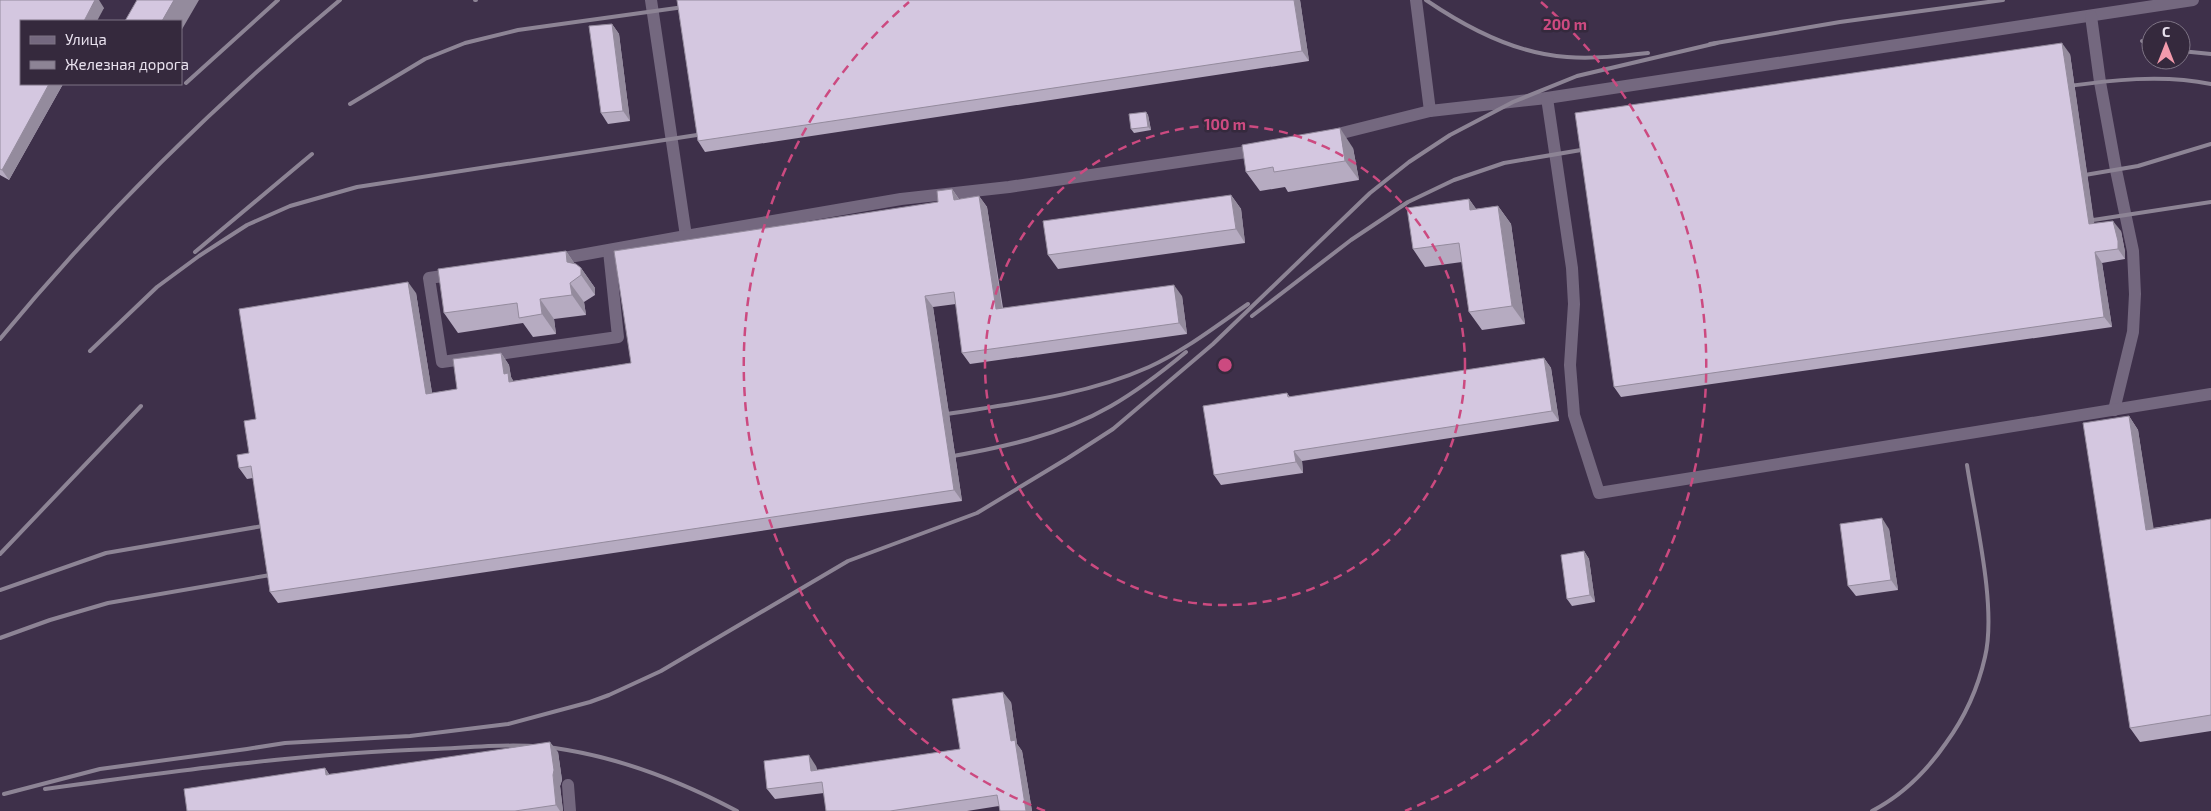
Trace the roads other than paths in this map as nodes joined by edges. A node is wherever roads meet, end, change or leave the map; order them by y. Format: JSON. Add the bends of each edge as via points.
{"nodes":[{"id":1,"x":650,"y":0,"type":"edge"},
{"id":2,"x":1416,"y":0,"type":"edge"},
{"id":3,"x":2193,"y":0,"type":"edge"},
{"id":4,"x":2091,"y":16,"type":"junction"},
{"id":5,"x":1547,"y":98,"type":"junction"},
{"id":6,"x":1430,"y":111,"type":"junction"},
{"id":7,"x":1311,"y":141,"type":"edge"},
{"id":8,"x":1273,"y":148,"type":"edge"},
{"id":9,"x":686,"y":236,"type":"junction"},
{"id":10,"x":609,"y":251,"type":"junction"},
{"id":11,"x":543,"y":261,"type":"edge"},
{"id":12,"x":467,"y":272,"type":"edge"},
{"id":13,"x":2211,"y":394,"type":"edge"},
{"id":14,"x":2114,"y":410,"type":"junction"},
{"id":15,"x":568,"y":785,"type":"dead end"},
{"id":16,"x":570,"y":811,"type":"edge"}],
"edges":[{"from":1,"to":9,"type":"lane"},
{"from":2,"to":6,"type":"lane"},
{"from":3,"to":4,"type":"lane"},
{"from":4,"to":5,"type":"lane"},
{"from":4,"to":14,"type":"lane","via":[[2114,160],[2133,251],[2133,332]]},
{"from":5,"to":6,"type":"lane"},
{"from":5,"to":14,"type":"lane","via":[[1572,268],[1574,304],[1570,365],[1574,415],[1599,493]]},
{"from":6,"to":7,"type":"lane"},
{"from":8,"to":9,"type":"lane","via":[[1009,187],[900,199]]},
{"from":9,"to":10,"type":"lane"},
{"from":10,"to":11,"type":"lane"},
{"from":10,"to":12,"type":"lane","via":[[618,337],[442,362],[429,278]]},
{"from":13,"to":14,"type":"lane"},
{"from":15,"to":16,"type":"lane"}]}
